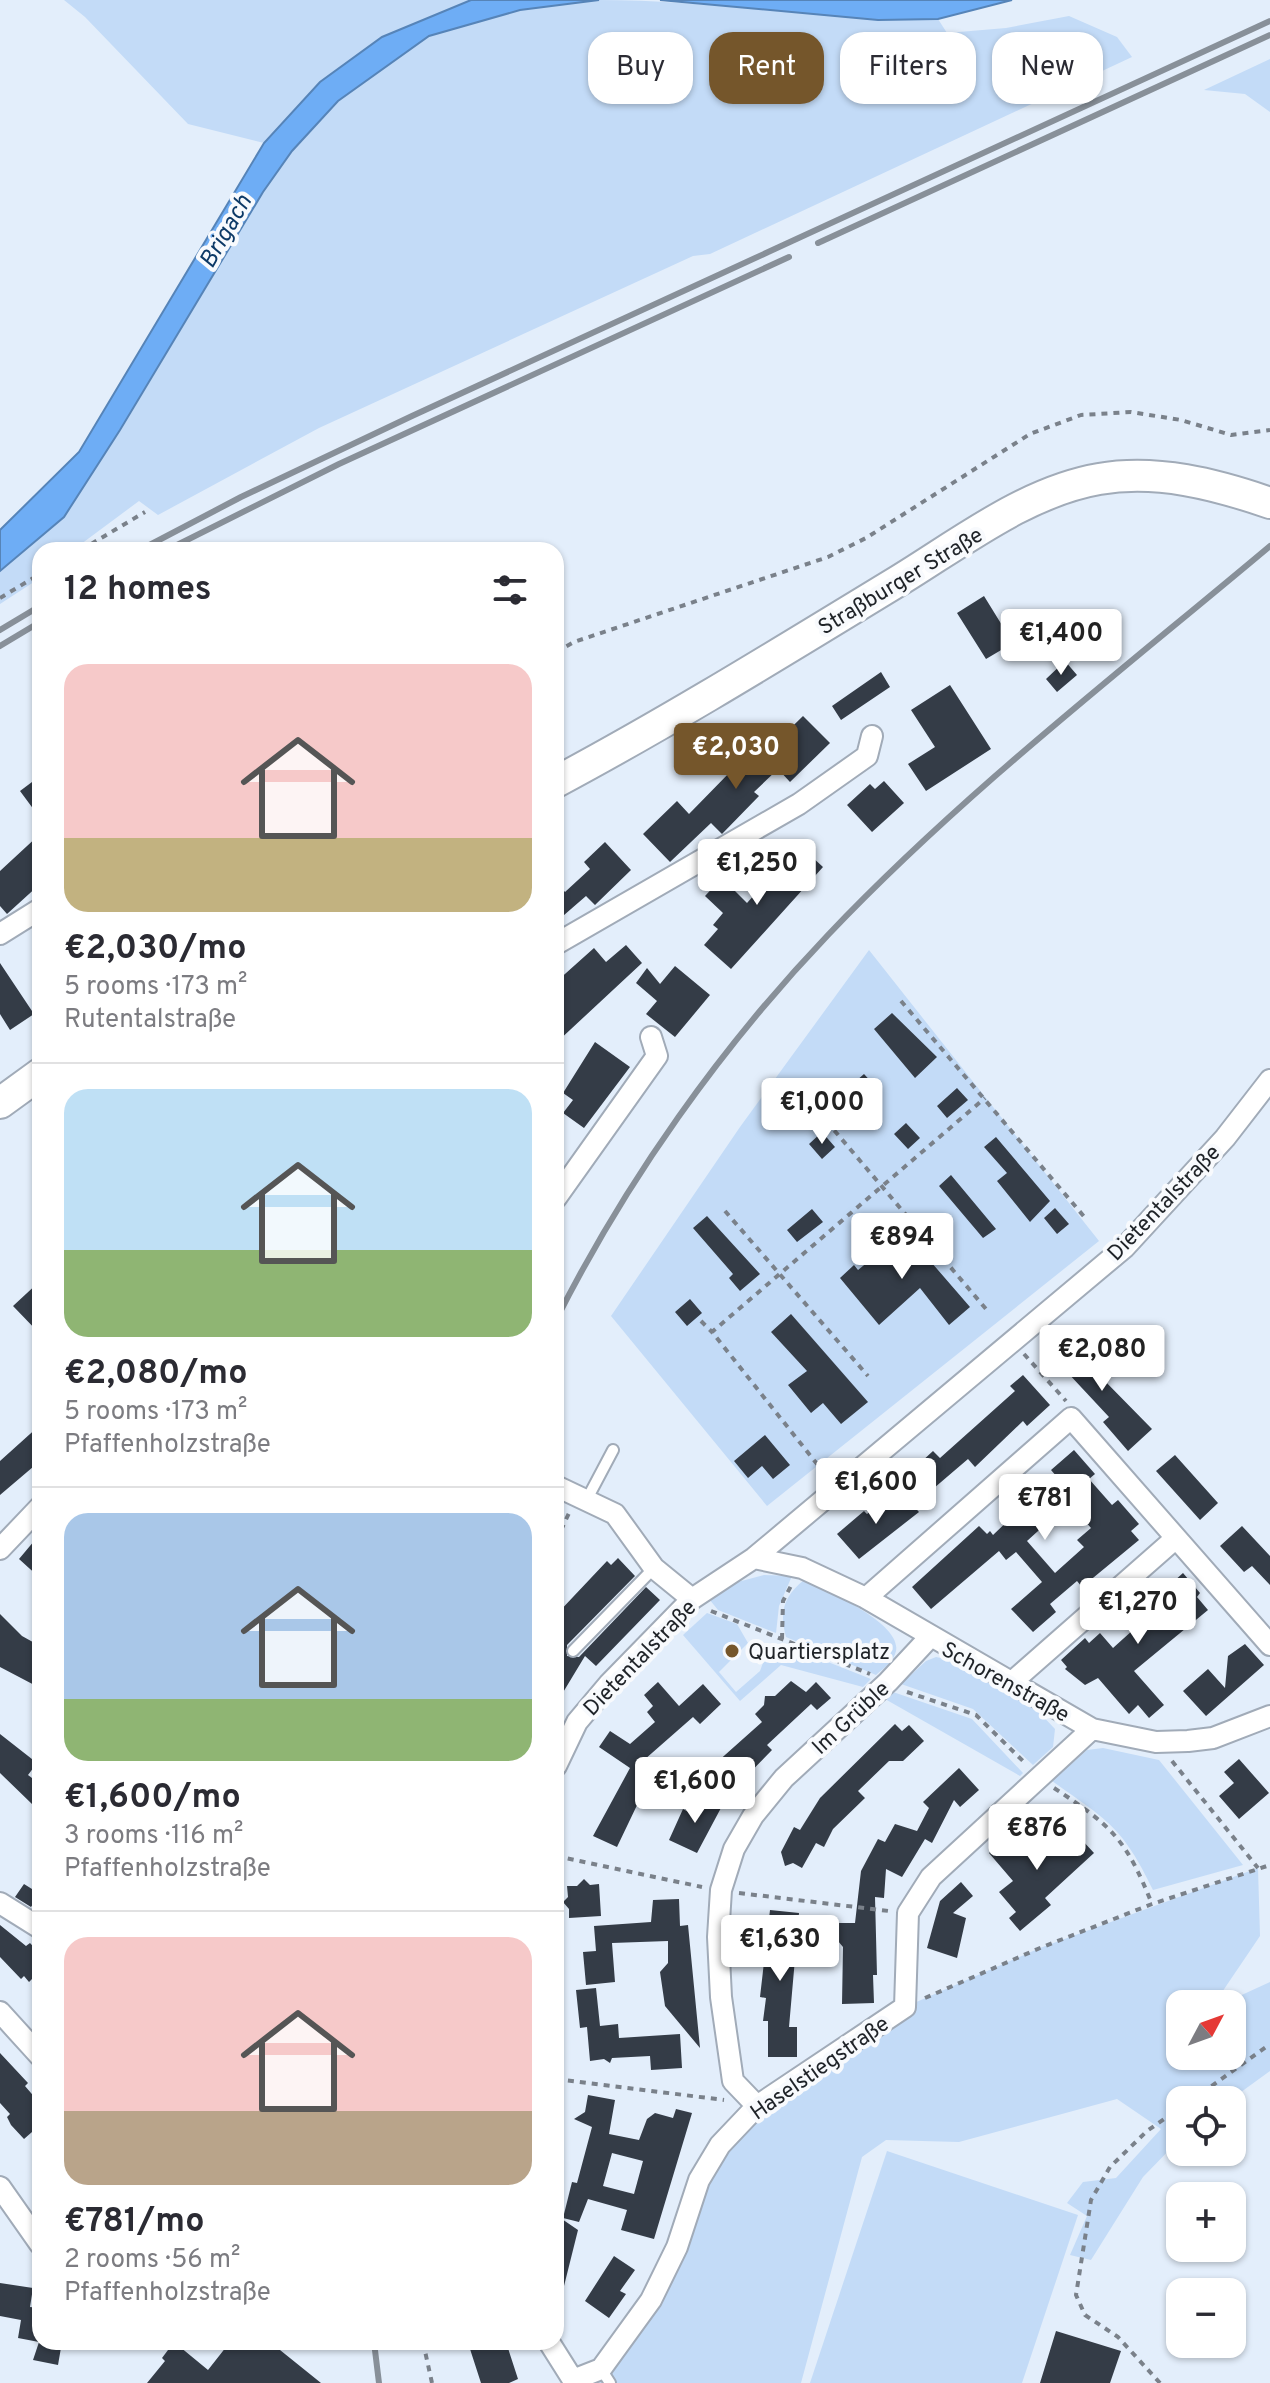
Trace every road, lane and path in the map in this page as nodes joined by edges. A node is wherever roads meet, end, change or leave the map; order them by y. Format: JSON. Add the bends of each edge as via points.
{"nodes":[{"id":1,"x":1270,"y":430,"type":"edge"},
{"id":2,"x":1270,"y":503,"type":"edge"},
{"id":3,"x":145,"y":512,"type":"dead end"},
{"id":4,"x":94,"y":542,"type":"edge"},
{"id":5,"x":32,"y":579,"type":"edge"},
{"id":6,"x":0,"y":598,"type":"edge"},
{"id":7,"x":564,"y":648,"type":"edge"},
{"id":8,"x":872,"y":736,"type":"dead end"},
{"id":9,"x":564,"y":777,"type":"edge"},
{"id":10,"x":32,"y":914,"type":"edge"},
{"id":11,"x":0,"y":934,"type":"edge"},
{"id":12,"x":564,"y":939,"type":"edge"},
{"id":13,"x":901,"y":1001,"type":"dead end"},
{"id":14,"x":651,"y":1037,"type":"dead end"},
{"id":15,"x":32,"y":1080,"type":"edge"},
{"id":16,"x":1270,"y":1080,"type":"edge"},
{"id":17,"x":985,"y":1098,"type":"junction"},
{"id":18,"x":0,"y":1103,"type":"edge"},
{"id":19,"x":811,"y":1103,"type":"dead end"},
{"id":20,"x":881,"y":1186,"type":"junction"},
{"id":21,"x":564,"y":1187,"type":"edge"},
{"id":22,"x":725,"y":1211,"type":"dead end"},
{"id":23,"x":1087,"y":1220,"type":"dead end"},
{"id":24,"x":778,"y":1274,"type":"junction"},
{"id":25,"x":986,"y":1309,"type":"dead end"},
{"id":26,"x":701,"y":1321,"type":"dead end"},
{"id":27,"x":712,"y":1332,"type":"junction"},
{"id":28,"x":1013,"y":1341,"type":"junction"},
{"id":29,"x":868,"y":1376,"type":"dead end"},
{"id":30,"x":1071,"y":1418,"type":"junction"},
{"id":31,"x":613,"y":1450,"type":"dead end"},
{"id":32,"x":836,"y":1488,"type":"junction"},
{"id":33,"x":564,"y":1490,"type":"edge"},
{"id":34,"x":582,"y":1499,"type":"junction"},
{"id":35,"x":32,"y":1515,"type":"edge"},
{"id":36,"x":564,"y":1528,"type":"edge"},
{"id":37,"x":1176,"y":1538,"type":"junction"},
{"id":38,"x":0,"y":1549,"type":"edge"},
{"id":39,"x":754,"y":1558,"type":"junction"},
{"id":40,"x":654,"y":1568,"type":"junction"},
{"id":41,"x":802,"y":1568,"type":"junction"},
{"id":42,"x":866,"y":1598,"type":"junction"},
{"id":43,"x":692,"y":1599,"type":"junction"},
{"id":44,"x":929,"y":1638,"type":"junction"},
{"id":45,"x":782,"y":1639,"type":"junction"},
{"id":46,"x":1270,"y":1645,"type":"edge"},
{"id":47,"x":573,"y":1651,"type":"dead end"},
{"id":48,"x":888,"y":1682,"type":"junction"},
{"id":49,"x":1012,"y":1682,"type":"junction"},
{"id":50,"x":1270,"y":1716,"type":"edge"},
{"id":51,"x":1092,"y":1729,"type":"junction"},
{"id":52,"x":1156,"y":1742,"type":"junction"},
{"id":53,"x":564,"y":1751,"type":"edge"},
{"id":54,"x":1038,"y":1777,"type":"junction"},
{"id":55,"x":1270,"y":1865,"type":"edge"},
{"id":56,"x":1258,"y":1868,"type":"junction"},
{"id":57,"x":0,"y":1903,"type":"edge"},
{"id":58,"x":1152,"y":1904,"type":"junction"},
{"id":59,"x":32,"y":1923,"type":"edge"},
{"id":60,"x":905,"y":2007,"type":"junction"},
{"id":61,"x":0,"y":2012,"type":"edge"},
{"id":62,"x":1270,"y":2044,"type":"edge"},
{"id":63,"x":32,"y":2047,"type":"edge"},
{"id":64,"x":564,"y":2080,"type":"edge"},
{"id":65,"x":1212,"y":2086,"type":"edge"},
{"id":66,"x":757,"y":2106,"type":"junction"},
{"id":67,"x":1166,"y":2118,"type":"edge"},
{"id":68,"x":0,"y":2187,"type":"edge"},
{"id":69,"x":32,"y":2233,"type":"edge"},
{"id":70,"x":425,"y":2350,"type":"edge"},
{"id":71,"x":554,"y":2350,"type":"edge"},
{"id":72,"x":605,"y":2376,"type":"edge"},
{"id":73,"x":573,"y":2382,"type":"edge"},
{"id":74,"x":432,"y":2383,"type":"edge"},
{"id":75,"x":1160,"y":2383,"type":"edge"}],
"edges":[{"from":1,"to":7,"type":"path","via":[[1231,435],[1131,412],[1081,415],[1030,434],[828,557]]},
{"from":2,"to":9,"type":"main road","name":"Straßburger Straße","via":[[1220,486],[1146,475],[1096,480],[1032,501]]},
{"from":3,"to":4,"type":"path"},
{"from":5,"to":6,"type":"path"},
{"from":8,"to":12,"type":"street","via":[[867,756],[799,804]]},
{"from":10,"to":11,"type":"street"},
{"from":13,"to":17,"type":"path"},
{"from":14,"to":21,"type":"street","via":[[657,1056]]},
{"from":15,"to":18,"type":"main road"},
{"from":16,"to":28,"type":"street","name":"Dietentalstraße","via":[[1154,1218]]},
{"from":17,"to":20,"type":"path"},
{"from":17,"to":23,"type":"path"},
{"from":19,"to":20,"type":"path"},
{"from":20,"to":24,"type":"path"},
{"from":20,"to":25,"type":"path"},
{"from":22,"to":24,"type":"path"},
{"from":24,"to":27,"type":"path"},
{"from":24,"to":29,"type":"path"},
{"from":26,"to":27,"type":"path"},
{"from":27,"to":32,"type":"path"},
{"from":28,"to":30,"type":"path","via":[[1069,1405]]},
{"from":28,"to":32,"type":"street","name":"Dietentalstraße"},
{"from":30,"to":37,"type":"street"},
{"from":30,"to":42,"type":"street"},
{"from":31,"to":34,"type":"lane"},
{"from":32,"to":39,"type":"street","name":"Dietentalstraße"},
{"from":33,"to":34,"type":"street"},
{"from":34,"to":36,"type":"path"},
{"from":34,"to":40,"type":"street","via":[[615,1514]]},
{"from":35,"to":38,"type":"street"},
{"from":37,"to":46,"type":"street"},
{"from":37,"to":49,"type":"street"},
{"from":39,"to":41,"type":"street","name":"Schorenstraße"},
{"from":39,"to":43,"type":"street","name":"Dietentalstraße"},
{"from":40,"to":43,"type":"street"},
{"from":40,"to":47,"type":"lane"},
{"from":41,"to":42,"type":"street","name":"Schorenstraße"},
{"from":41,"to":45,"type":"path","via":[[783,1601]]},
{"from":42,"to":44,"type":"street","name":"Schorenstraße"},
{"from":43,"to":45,"type":"path"},
{"from":43,"to":53,"type":"street","name":"Dietentalstraße","via":[[585,1713]]},
{"from":44,"to":48,"type":"street","name":"Im Grüble"},
{"from":44,"to":49,"type":"street","name":"Schorenstraße"},
{"from":45,"to":48,"type":"path"},
{"from":48,"to":54,"type":"path","via":[[976,1715]]},
{"from":48,"to":66,"type":"street","name":"Im Grüble","via":[[768,1796],[734,1849],[721,1890],[718,1937],[726,2050],[733,2081]]},
{"from":49,"to":51,"type":"street","name":"Schorenstraße"},
{"from":50,"to":52,"type":"street","name":"Schorenstraße","via":[[1213,1738]]},
{"from":51,"to":52,"type":"street","name":"Schorenstraße"},
{"from":51,"to":54,"type":"street","name":"Haselstiegstraße"},
{"from":52,"to":56,"type":"path"},
{"from":54,"to":58,"type":"path","via":[[1099,1818],[1132,1855]]},
{"from":54,"to":60,"type":"street","name":"Haselstiegstraße","via":[[931,1877],[908,1913]]},
{"from":55,"to":56,"type":"path"},
{"from":56,"to":58,"type":"path"},
{"from":57,"to":59,"type":"street"},
{"from":58,"to":60,"type":"path"},
{"from":60,"to":66,"type":"street","name":"Haselstiegstraße"},
{"from":61,"to":63,"type":"street"},
{"from":62,"to":65,"type":"path"},
{"from":64,"to":66,"type":"path"},
{"from":66,"to":72,"type":"street","name":"Haselstiegstraße","via":[[720,2145],[699,2180],[677,2247]]},
{"from":67,"to":75,"type":"path","via":[[1110,2167],[1091,2200],[1076,2295],[1085,2315],[1118,2337]]},
{"from":68,"to":69,"type":"street"},
{"from":70,"to":74,"type":"path"},
{"from":71,"to":73,"type":"street"},
{"from":72,"to":73,"type":"street","name":"Haselstiegstraße"}]}
